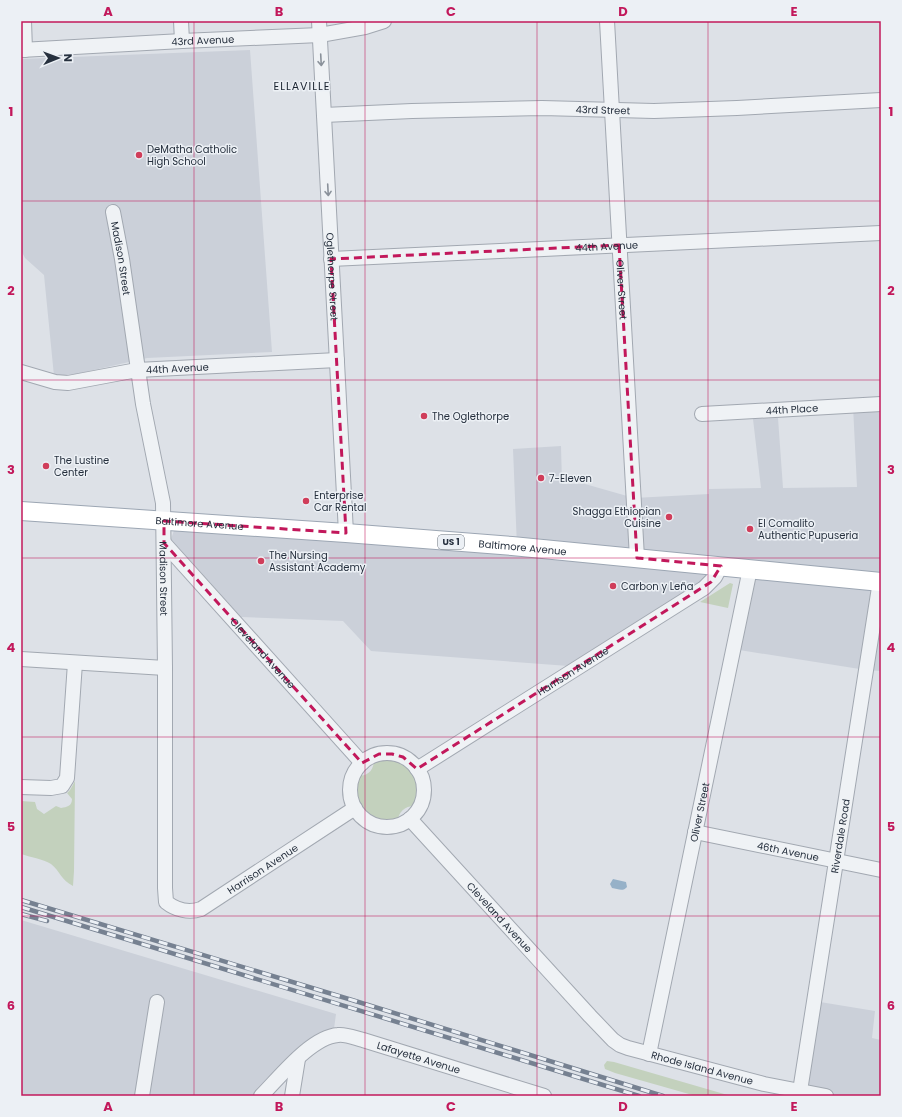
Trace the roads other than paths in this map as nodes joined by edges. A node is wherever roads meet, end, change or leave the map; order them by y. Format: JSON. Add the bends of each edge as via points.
{"nodes":[{"id":1,"x":24,"y":21,"type":"edge"},
{"id":2,"x":181,"y":21,"type":"edge"},
{"id":3,"x":384,"y":21,"type":"edge"},
{"id":4,"x":607,"y":21,"type":"edge"},
{"id":5,"x":319,"y":28,"type":"edge"},
{"id":6,"x":182,"y":41,"type":"junction"},
{"id":7,"x":23,"y":50,"type":"edge"},
{"id":8,"x":881,"y":100,"type":"edge"},
{"id":9,"x":612,"y":110,"type":"junction"},
{"id":10,"x":324,"y":115,"type":"junction"},
{"id":11,"x":113,"y":212,"type":"dead end"},
{"id":12,"x":881,"y":233,"type":"edge"},
{"id":13,"x":620,"y":245,"type":"junction"},
{"id":14,"x":332,"y":259,"type":"junction"},
{"id":15,"x":337,"y":360,"type":"junction"},
{"id":16,"x":138,"y":370,"type":"junction"},
{"id":17,"x":21,"y":372,"type":"edge"},
{"id":18,"x":881,"y":404,"type":"edge"},
{"id":19,"x":702,"y":414,"type":"dead end"},
{"id":20,"x":21,"y":511,"type":"edge"},
{"id":21,"x":164,"y":521,"type":"junction"},
{"id":22,"x":346,"y":533,"type":"junction"},
{"id":23,"x":164,"y":543,"type":"junction"},
{"id":24,"x":637,"y":558,"type":"junction"},
{"id":25,"x":721,"y":566,"type":"junction"},
{"id":26,"x":750,"y":569,"type":"junction"},
{"id":27,"x":881,"y":582,"type":"edge"},
{"id":28,"x":21,"y":659,"type":"edge"},
{"id":29,"x":75,"y":663,"type":"junction"},
{"id":30,"x":165,"y":668,"type":"junction"},
{"id":31,"x":362,"y":763,"type":"junction"},
{"id":32,"x":417,"y":770,"type":"junction"},
{"id":33,"x":21,"y":787,"type":"edge"},
{"id":34,"x":356,"y":808,"type":"junction"},
{"id":35,"x":410,"y":819,"type":"junction"},
{"id":36,"x":695,"y":832,"type":"junction"},
{"id":37,"x":836,"y":861,"type":"junction"},
{"id":38,"x":881,"y":870,"type":"edge"},
{"id":39,"x":166,"y":902,"type":"joint"},
{"id":40,"x":157,"y":1002,"type":"dead end"},
{"id":41,"x":590,"y":1016,"type":"joint"},
{"id":42,"x":649,"y":1054,"type":"junction"},
{"id":43,"x":298,"y":1060,"type":"junction"},
{"id":44,"x":512,"y":1091,"type":"edge"},
{"id":45,"x":800,"y":1091,"type":"junction"},
{"id":46,"x":142,"y":1096,"type":"edge"},
{"id":47,"x":261,"y":1096,"type":"edge"},
{"id":48,"x":292,"y":1096,"type":"edge"},
{"id":49,"x":544,"y":1096,"type":"edge"},
{"id":50,"x":826,"y":1096,"type":"edge"}],
"edges":[{"from":1,"to":7,"type":"street"},
{"from":2,"to":6,"type":"street"},
{"from":3,"to":5,"type":"street","name":"43rd Avenue","via":[[365,27]]},
{"from":4,"to":9,"type":"street","name":"Oliver Street"},
{"from":5,"to":6,"type":"street","name":"43rd Avenue"},
{"from":5,"to":10,"type":"street","name":"Oglethorpe Street","one_way":true},
{"from":6,"to":7,"type":"street","name":"43rd Avenue"},
{"from":8,"to":9,"type":"street","name":"43rd Street","via":[[737,108]]},
{"from":9,"to":10,"type":"street","name":"43rd Street","via":[[473,109]]},
{"from":9,"to":13,"type":"street","name":"Oliver Street"},
{"from":10,"to":14,"type":"street","name":"Oglethorpe Street","one_way":true},
{"from":11,"to":16,"type":"street","name":"Madison Street"},
{"from":12,"to":13,"type":"street","name":"44th Avenue"},
{"from":13,"to":14,"type":"street","name":"44th Avenue"},
{"from":13,"to":24,"type":"street","name":"Oliver Street"},
{"from":14,"to":15,"type":"street","name":"Oglethorpe Street"},
{"from":15,"to":16,"type":"street","name":"44th Avenue"},
{"from":15,"to":22,"type":"street","name":"Oglethorpe Street"},
{"from":16,"to":17,"type":"street","name":"44th Avenue","via":[[68,383]]},
{"from":16,"to":21,"type":"street","name":"Madison Street","via":[[161,488]]},
{"from":18,"to":19,"type":"street","name":"44th Place"},
{"from":20,"to":21,"type":"main road","name":"Baltimore Avenue","number":"US 1"},
{"from":21,"to":22,"type":"main road","name":"Baltimore Avenue","number":"US 1"},
{"from":21,"to":23,"type":"street","name":"Madison Street"},
{"from":22,"to":24,"type":"main road","name":"Baltimore Avenue","number":"US 1"},
{"from":23,"to":30,"type":"street","name":"Madison Street"},
{"from":23,"to":31,"type":"street","name":"Cleveland Avenue"},
{"from":24,"to":25,"type":"main road","name":"Baltimore Avenue","number":"US 1"},
{"from":25,"to":26,"type":"main road","name":"Baltimore Avenue","number":"US 1"},
{"from":25,"to":32,"type":"street","name":"Harrison Avenue","via":[[704,588]]},
{"from":26,"to":27,"type":"main road","name":"Baltimore Avenue","number":"US 1"},
{"from":26,"to":36,"type":"street","name":"Oliver Street"},
{"from":27,"to":37,"type":"street","name":"Riverdale Road"},
{"from":28,"to":29,"type":"street"},
{"from":29,"to":30,"type":"street"},
{"from":29,"to":33,"type":"street","via":[[67,778],[62,786]]},
{"from":30,"to":39,"type":"street","name":"Madison Street"},
{"from":31,"to":32,"type":"street","via":[[379,754],[392,754],[411,762]]},
{"from":31,"to":34,"type":"street","via":[[351,785]]},
{"from":32,"to":35,"type":"street","via":[[423,783],[423,799],[417,812]]},
{"from":34,"to":35,"type":"street","via":[[364,819],[381,826],[398,825]]},
{"from":34,"to":39,"type":"street","name":"Harrison Avenue","via":[[201,909],[183,911]]},
{"from":35,"to":41,"type":"street","name":"Cleveland Avenue"},
{"from":36,"to":37,"type":"street","name":"46th Avenue"},
{"from":36,"to":42,"type":"street","name":"Oliver Street"},
{"from":37,"to":38,"type":"street","name":"46th Avenue"},
{"from":37,"to":45,"type":"street","name":"Riverdale Road"},
{"from":40,"to":46,"type":"street"},
{"from":41,"to":42,"type":"street","name":"Rhode Island Avenue","via":[[620,1045]]},
{"from":42,"to":45,"type":"street","name":"Rhode Island Avenue"},
{"from":43,"to":44,"type":"street","name":"Lafayette Avenue","via":[[307,1049],[333,1036],[341,1035]]},
{"from":43,"to":47,"type":"street","name":"Lafayette Avenue"},
{"from":43,"to":48,"type":"street"},
{"from":44,"to":49,"type":"street","name":"Lafayette Avenue"},
{"from":45,"to":50,"type":"street","name":"Rhode Island Avenue"}]}
